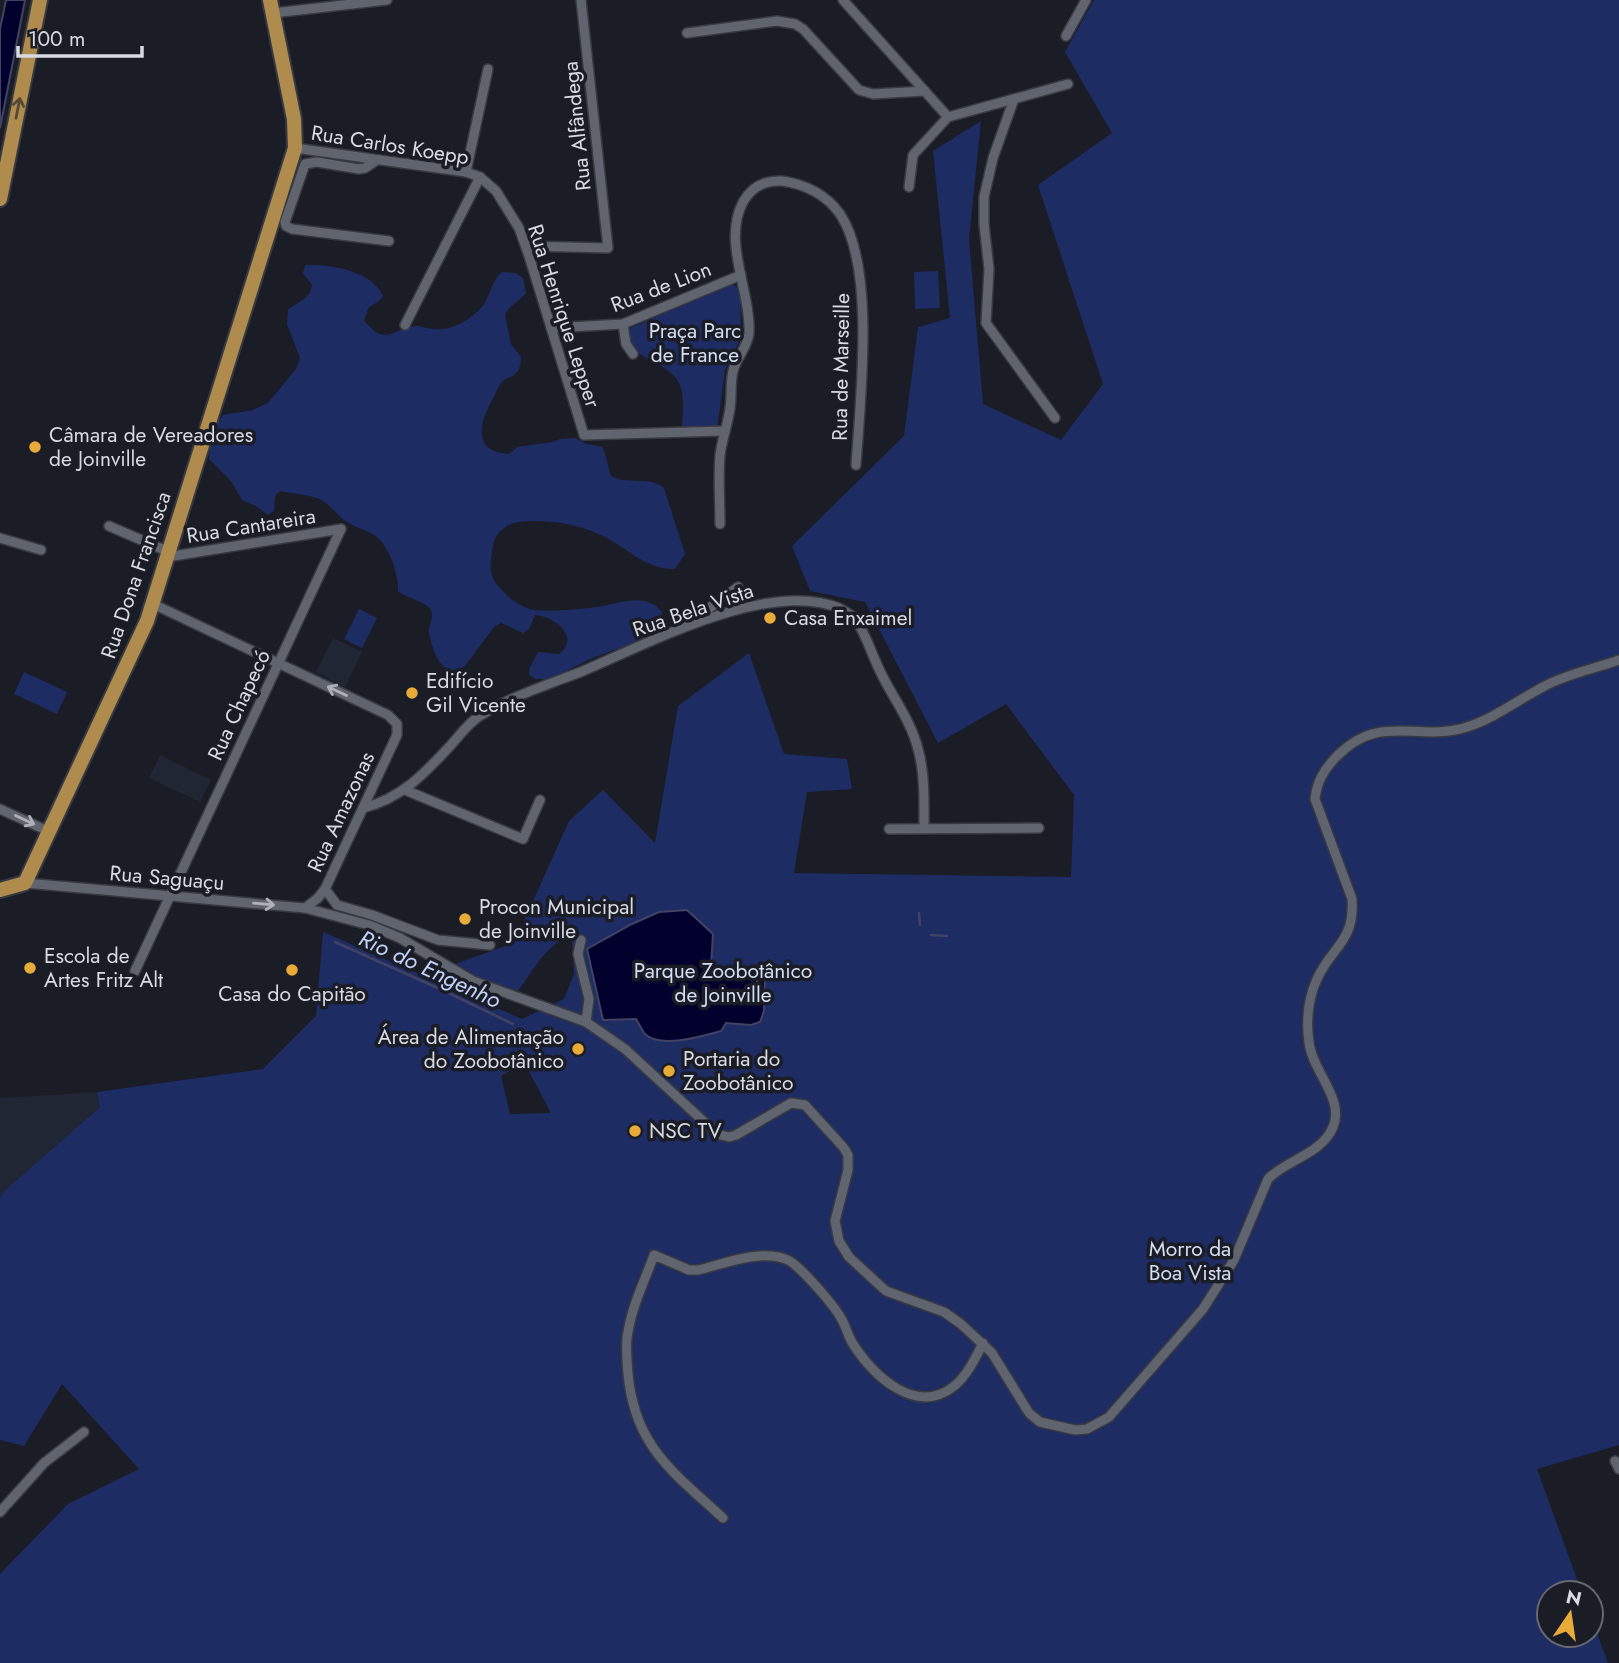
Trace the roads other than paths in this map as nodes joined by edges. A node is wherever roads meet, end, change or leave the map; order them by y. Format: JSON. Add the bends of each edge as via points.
{"nodes":[{"id":1,"x":40,"y":0,"type":"edge"},
{"id":2,"x":387,"y":0,"type":"edge"},
{"id":3,"x":581,"y":0,"type":"edge"},
{"id":4,"x":843,"y":0,"type":"edge"},
{"id":5,"x":1086,"y":0,"type":"edge"},
{"id":6,"x":271,"y":7,"type":"edge"},
{"id":7,"x":687,"y":33,"type":"dead end"},
{"id":8,"x":1066,"y":36,"type":"dead end"},
{"id":9,"x":488,"y":69,"type":"dead end"},
{"id":10,"x":1068,"y":84,"type":"dead end"},
{"id":11,"x":925,"y":91,"type":"junction"},
{"id":12,"x":1014,"y":99,"type":"junction"},
{"id":13,"x":948,"y":117,"type":"junction"},
{"id":14,"x":295,"y":148,"type":"junction"},
{"id":15,"x":377,"y":160,"type":"junction"},
{"id":16,"x":466,"y":172,"type":"junction"},
{"id":17,"x":480,"y":177,"type":"junction"},
{"id":18,"x":909,"y":187,"type":"dead end"},
{"id":19,"x":0,"y":199,"type":"edge"},
{"id":20,"x":389,"y":242,"type":"dead end"},
{"id":21,"x":526,"y":246,"type":"junction"},
{"id":22,"x":741,"y":275,"type":"junction"},
{"id":23,"x":623,"y":324,"type":"junction"},
{"id":24,"x":405,"y":325,"type":"dead end"},
{"id":25,"x":551,"y":328,"type":"junction"},
{"id":26,"x":633,"y":354,"type":"dead end"},
{"id":27,"x":1055,"y":418,"type":"dead end"},
{"id":28,"x":725,"y":431,"type":"junction"},
{"id":29,"x":856,"y":465,"type":"dead end"},
{"id":30,"x":720,"y":524,"type":"dead end"},
{"id":31,"x":110,"y":526,"type":"dead end"},
{"id":32,"x":341,"y":529,"type":"joint"},
{"id":33,"x":0,"y":538,"type":"edge"},
{"id":34,"x":41,"y":550,"type":"dead end"},
{"id":35,"x":168,"y":555,"type":"junction"},
{"id":36,"x":738,"y":587,"type":"dead end"},
{"id":37,"x":153,"y":604,"type":"junction"},
{"id":38,"x":679,"y":630,"type":"junction"},
{"id":39,"x":1619,"y":660,"type":"edge"},
{"id":40,"x":278,"y":663,"type":"junction"},
{"id":41,"x":405,"y":790,"type":"junction"},
{"id":42,"x":540,"y":800,"type":"dead end"},
{"id":43,"x":363,"y":807,"type":"junction"},
{"id":44,"x":0,"y":809,"type":"edge"},
{"id":45,"x":924,"y":827,"type":"junction"},
{"id":46,"x":1039,"y":828,"type":"dead end"},
{"id":47,"x":889,"y":830,"type":"dead end"},
{"id":48,"x":50,"y":832,"type":"junction"},
{"id":49,"x":25,"y":883,"type":"junction"},
{"id":50,"x":325,"y":889,"type":"junction"},
{"id":51,"x":0,"y":890,"type":"edge"},
{"id":52,"x":169,"y":896,"type":"junction"},
{"id":53,"x":305,"y":908,"type":"junction"},
{"id":54,"x":345,"y":908,"type":"junction"},
{"id":55,"x":343,"y":918,"type":"junction"},
{"id":56,"x":396,"y":923,"type":"junction"},
{"id":57,"x":384,"y":932,"type":"junction"},
{"id":58,"x":400,"y":938,"type":"junction"},
{"id":59,"x":581,"y":940,"type":"dead end"},
{"id":60,"x":490,"y":945,"type":"dead end"},
{"id":61,"x":135,"y":971,"type":"dead end"},
{"id":62,"x":586,"y":1022,"type":"junction"},
{"id":63,"x":983,"y":1343,"type":"junction"},
{"id":64,"x":84,"y":1432,"type":"dead end"},
{"id":65,"x":0,"y":1512,"type":"edge"},
{"id":66,"x":723,"y":1518,"type":"dead end"}],
"edges":[{"from":19,"to":1,"type":"main road","one_way":true},
{"from":2,"to":6,"type":"street"},
{"from":3,"to":21,"type":"street","name":"Rua Alfândega","via":[[608,248]]},
{"from":4,"to":11,"type":"street"},
{"from":5,"to":8,"type":"street"},
{"from":6,"to":14,"type":"main road","name":"Rua Dona Francisca","via":[[294,119]]},
{"from":7,"to":11,"type":"street","via":[[788,22],[803,29],[859,90],[873,94]]},
{"from":9,"to":16,"type":"street"},
{"from":10,"to":12,"type":"street"},
{"from":11,"to":13,"type":"street"},
{"from":12,"to":13,"type":"street"},
{"from":12,"to":27,"type":"street","via":[[984,197],[989,269],[986,323]]},
{"from":13,"to":18,"type":"street","via":[[913,155]]},
{"from":14,"to":15,"type":"street","name":"Rua Carlos Koepp"},
{"from":14,"to":35,"type":"main road","name":"Rua Dona Francisca"},
{"from":15,"to":16,"type":"street","name":"Rua Carlos Koepp"},
{"from":15,"to":20,"type":"street","via":[[359,169],[305,164],[285,222],[292,229]]},
{"from":16,"to":17,"type":"street","name":"Rua Carlos Koepp"},
{"from":17,"to":21,"type":"street","name":"Rua Henrique Lepper","via":[[503,201]]},
{"from":17,"to":24,"type":"street"},
{"from":21,"to":25,"type":"street","name":"Rua Henrique Lepper"},
{"from":22,"to":23,"type":"street","name":"Rua de Lion"},
{"from":22,"to":28,"type":"street","name":"Rua de Marseille","via":[[749,336],[733,371]]},
{"from":22,"to":29,"type":"street","name":"Rua de Marseille","via":[[738,217],[745,199],[759,185],[774,181],[799,185],[821,195],[840,213],[854,244],[862,308]]},
{"from":23,"to":25,"type":"street","name":"Rua de Lion"},
{"from":23,"to":26,"type":"street"},
{"from":25,"to":28,"type":"street","name":"Rua Henrique Lepper","via":[[584,435]]},
{"from":28,"to":30,"type":"street","name":"Rua de Marseille","via":[[719,470]]},
{"from":31,"to":35,"type":"street"},
{"from":32,"to":35,"type":"street","name":"Rua Cantareira"},
{"from":32,"to":40,"type":"street","name":"Rua Chapecó"},
{"from":33,"to":34,"type":"street"},
{"from":35,"to":37,"type":"main road","name":"Rua Dona Francisca"},
{"from":36,"to":38,"type":"street"},
{"from":37,"to":40,"type":"street"},
{"from":37,"to":48,"type":"main road","name":"Rua Dona Francisca"},
{"from":38,"to":41,"type":"street","name":"Rua Bela Vista","via":[[484,713]]},
{"from":38,"to":45,"type":"street","name":"Rua Bela Vista","via":[[779,601],[824,603],[854,617],[918,749]]},
{"from":39,"to":63,"type":"street","via":[[1544,686],[1467,727],[1445,732],[1375,732],[1348,746],[1326,768],[1315,799],[1352,899],[1353,915],[1351,928],[1317,979],[1308,1024],[1311,1056],[1333,1099],[1336,1119],[1314,1149],[1268,1179],[1217,1290],[1109,1417],[1087,1429],[1040,1422],[1021,1403]]},
{"from":43,"to":40,"type":"street","name":"Rua Amazonas","one_way":true,"via":[[397,735],[397,724],[388,715]]},
{"from":40,"to":52,"type":"street","name":"Rua Chapecó"},
{"from":41,"to":42,"type":"street","via":[[523,839]]},
{"from":41,"to":43,"type":"street","name":"Rua Bela Vista"},
{"from":43,"to":50,"type":"street","name":"Rua Amazonas"},
{"from":44,"to":48,"type":"street","one_way":true},
{"from":45,"to":46,"type":"street"},
{"from":45,"to":47,"type":"street"},
{"from":48,"to":49,"type":"main road","name":"Rua Dona Francisca"},
{"from":49,"to":51,"type":"main road"},
{"from":49,"to":52,"type":"street","name":"Rua Saguaçu"},
{"from":50,"to":53,"type":"street","name":"Rua Amazonas"},
{"from":50,"to":54,"type":"street"},
{"from":52,"to":53,"type":"street","name":"Rua Saguaçu","one_way":true},
{"from":52,"to":61,"type":"street","name":"Rua Chapecó"},
{"from":53,"to":55,"type":"street","name":"Rua Saguaçu"},
{"from":54,"to":55,"type":"street"},
{"from":54,"to":56,"type":"street"},
{"from":55,"to":57,"type":"street","name":"Rua Saguaçu"},
{"from":56,"to":57,"type":"street"},
{"from":56,"to":58,"type":"street"},
{"from":56,"to":60,"type":"street","via":[[447,942]]},
{"from":57,"to":58,"type":"street","name":"Rua Saguaçu"},
{"from":58,"to":62,"type":"street","name":"Rua Saguaçu","via":[[473,981]]},
{"from":59,"to":62,"type":"street","via":[[578,954],[589,999]]},
{"from":62,"to":63,"type":"street","name":"Rua Saguaçu","via":[[625,1049],[721,1135],[736,1135],[791,1103],[799,1102],[811,1110],[848,1155],[835,1221],[843,1250],[886,1291],[944,1312]]},
{"from":63,"to":66,"type":"street","via":[[953,1387],[925,1399],[912,1396],[865,1361],[841,1317],[787,1260],[757,1257],[689,1270],[654,1255],[627,1334],[630,1389],[639,1426],[673,1472]]},
{"from":64,"to":65,"type":"street","via":[[44,1463]]}]}
